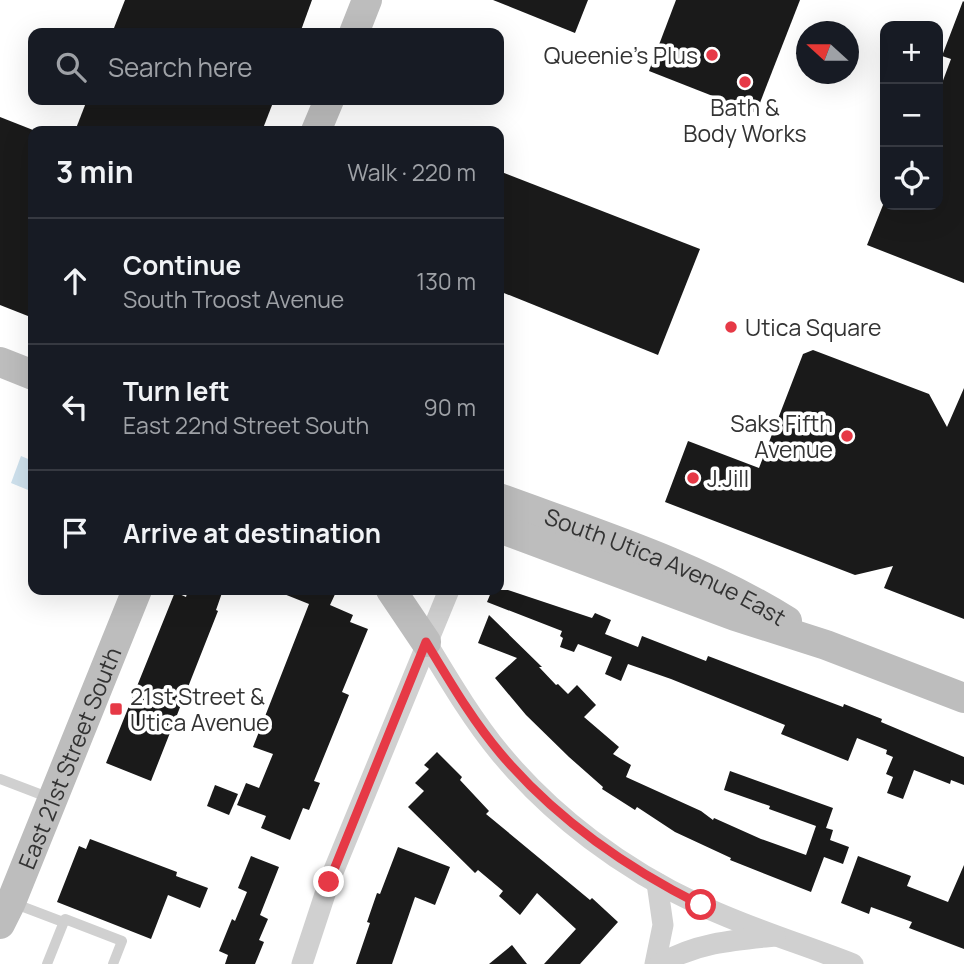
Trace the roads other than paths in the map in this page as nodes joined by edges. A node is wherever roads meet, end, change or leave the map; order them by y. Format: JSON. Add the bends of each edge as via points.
{"nodes":[{"id":1,"x":368,"y":0,"type":"edge"},
{"id":2,"x":356,"y":28,"type":"edge"},
{"id":3,"x":326,"y":105,"type":"edge"},
{"id":4,"x":318,"y":126,"type":"edge"},
{"id":5,"x":0,"y":362,"type":"edge"},
{"id":6,"x":28,"y":373,"type":"edge"},
{"id":7,"x":504,"y":500,"type":"edge"},
{"id":8,"x":504,"y":530,"type":"edge"},
{"id":9,"x":135,"y":595,"type":"edge"},
{"id":10,"x":394,"y":595,"type":"edge"},
{"id":11,"x":447,"y":595,"type":"edge"},
{"id":12,"x":426,"y":642,"type":"junction"},
{"id":13,"x":826,"y":645,"type":"junction"},
{"id":14,"x":964,"y":698,"type":"edge"},
{"id":15,"x":0,"y":779,"type":"edge"},
{"id":16,"x":53,"y":800,"type":"junction"},
{"id":17,"x":657,"y":883,"type":"junction"},
{"id":18,"x":9,"y":898,"type":"edge"},
{"id":19,"x":63,"y":922,"type":"junction"},
{"id":20,"x":779,"y":936,"type":"junction"},
{"id":21,"x":47,"y":964,"type":"edge"},
{"id":22,"x":113,"y":964,"type":"edge"},
{"id":23,"x":302,"y":964,"type":"edge"},
{"id":24,"x":657,"y":964,"type":"edge"},
{"id":25,"x":853,"y":964,"type":"edge"}],
"edges":[{"from":1,"to":2,"type":"street"},
{"from":3,"to":4,"type":"street"},
{"from":5,"to":6,"type":"street"},
{"from":7,"to":13,"type":"street","name":"South Utica Avenue East","via":[[628,545],[747,596]]},
{"from":8,"to":13,"type":"street","name":"South Utica Avenue East"},
{"from":9,"to":16,"type":"street","name":"East 21st Street South"},
{"from":10,"to":12,"type":"street"},
{"from":11,"to":12,"type":"street"},
{"from":12,"to":17,"type":"street","via":[[500,753],[545,801],[598,845]]},
{"from":12,"to":23,"type":"street","via":[[329,882]]},
{"from":13,"to":14,"type":"street","name":"South Utica Avenue East"},
{"from":15,"to":16,"type":"lane"},
{"from":16,"to":18,"type":"street","name":"East 21st Street South"},
{"from":17,"to":20,"type":"street"},
{"from":17,"to":24,"type":"street","via":[[663,925]]},
{"from":18,"to":19,"type":"lane"},
{"from":19,"to":21,"type":"lane"},
{"from":19,"to":22,"type":"lane","via":[[122,941]]},
{"from":20,"to":24,"type":"street","via":[[717,942]]},
{"from":20,"to":25,"type":"street"}]}
